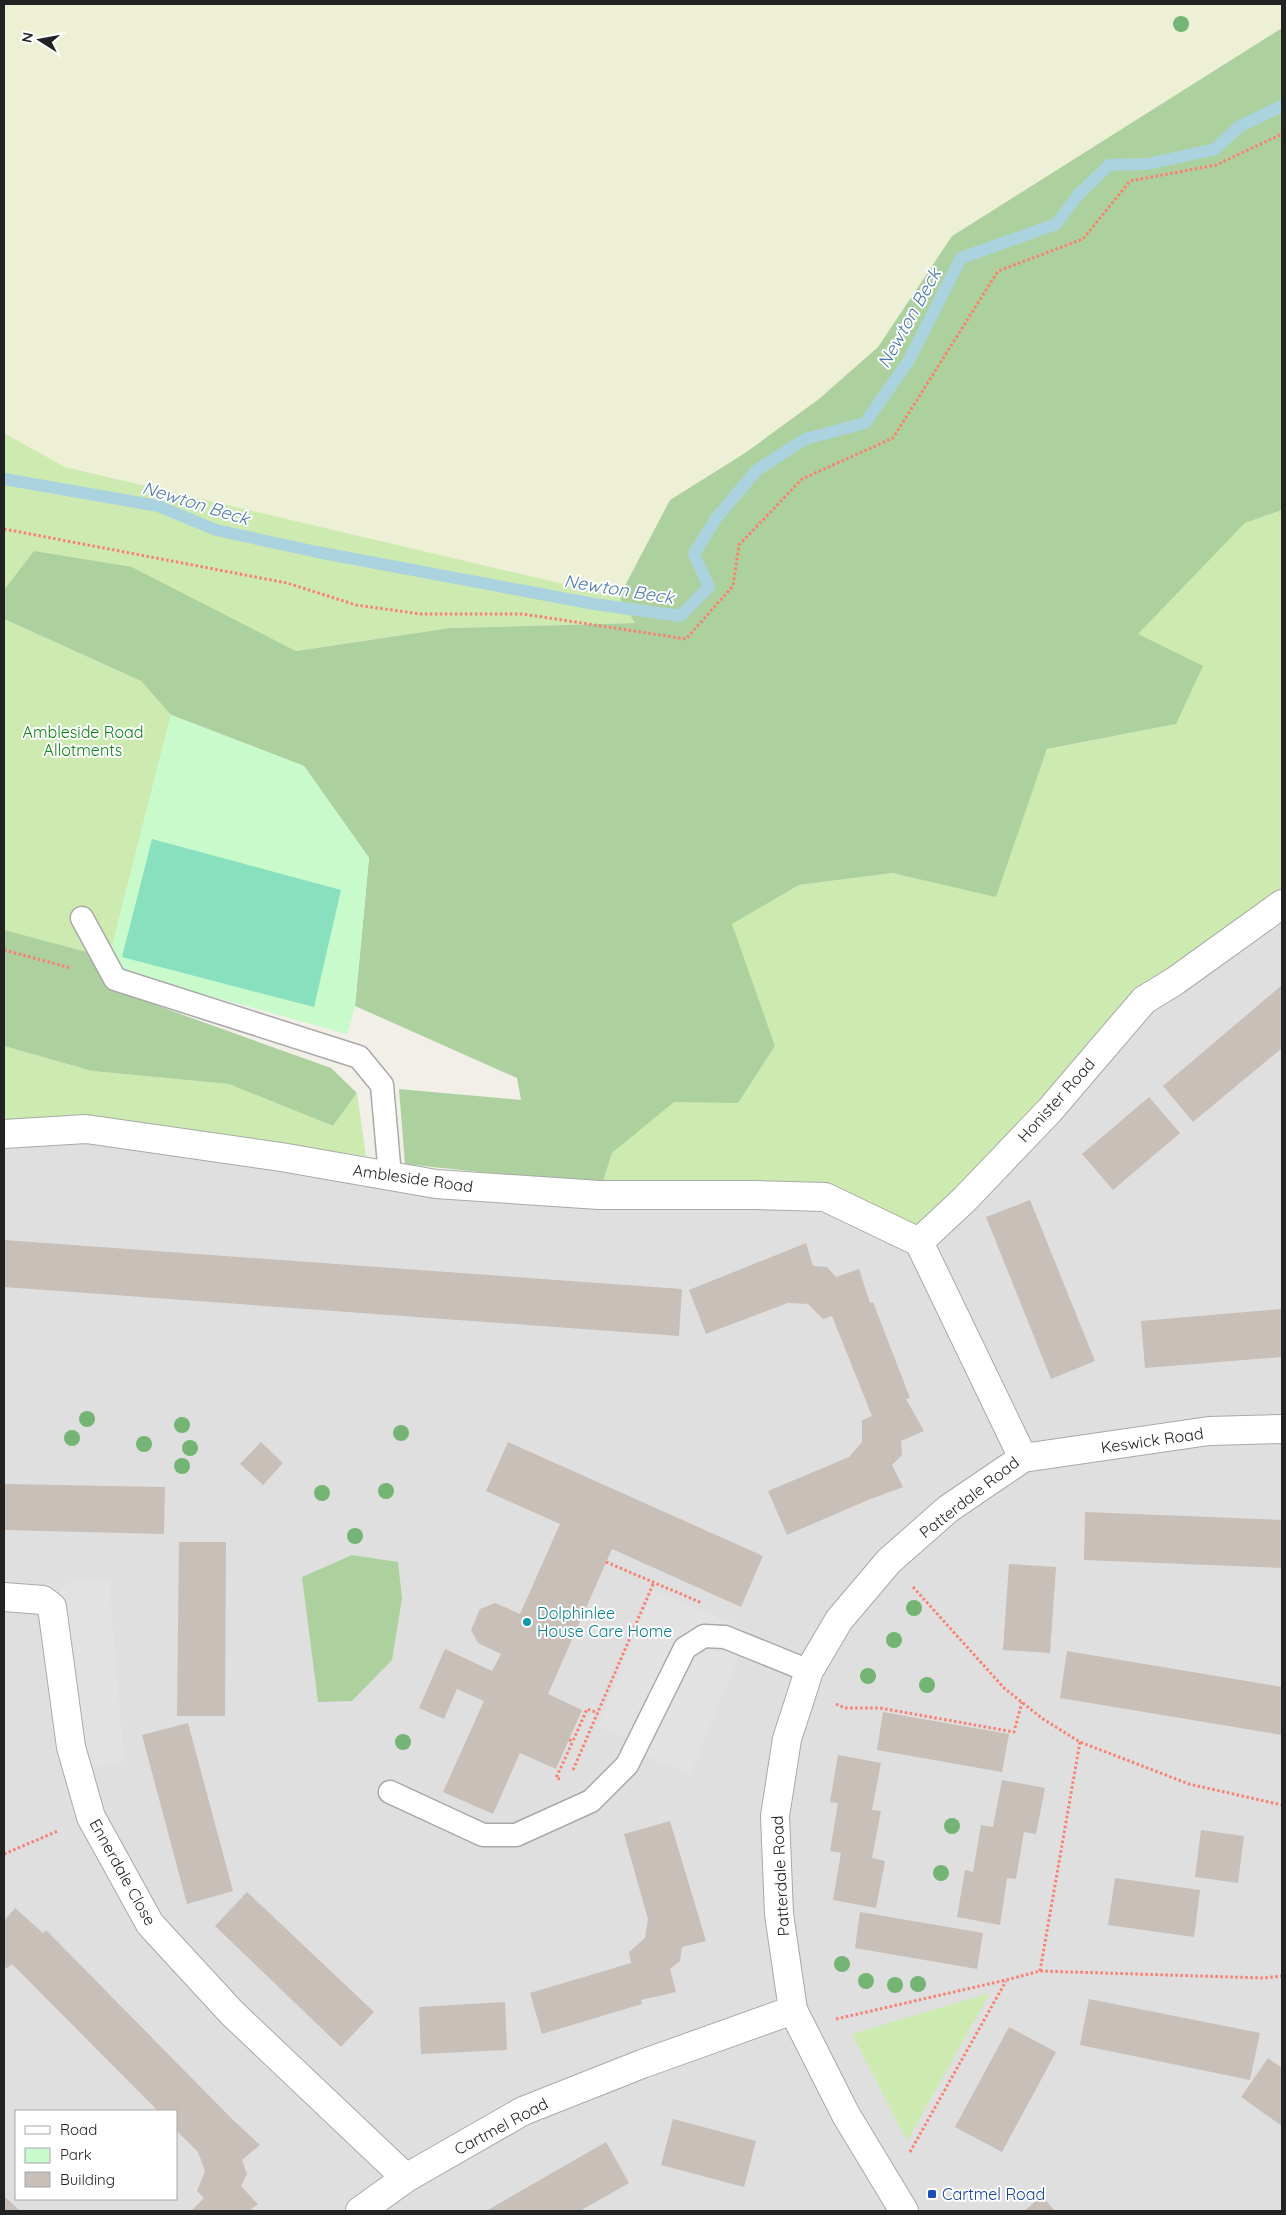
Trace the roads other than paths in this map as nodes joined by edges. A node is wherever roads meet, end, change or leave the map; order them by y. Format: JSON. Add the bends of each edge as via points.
{"nodes":[{"id":1,"x":1282,"y":904,"type":"edge"},
{"id":2,"x":82,"y":918,"type":"dead end"},
{"id":3,"x":4,"y":1134,"type":"edge"},
{"id":4,"x":390,"y":1176,"type":"junction"},
{"id":5,"x":919,"y":1242,"type":"junction"},
{"id":6,"x":1282,"y":1429,"type":"edge"},
{"id":7,"x":1023,"y":1458,"type":"junction"},
{"id":8,"x":4,"y":1597,"type":"edge"},
{"id":9,"x":806,"y":1679,"type":"junction"},
{"id":10,"x":390,"y":1792,"type":"dead end"},
{"id":11,"x":797,"y":2019,"type":"junction"},
{"id":12,"x":406,"y":2178,"type":"junction"},
{"id":13,"x":360,"y":2211,"type":"edge"},
{"id":14,"x":904,"y":2211,"type":"edge"}],
"edges":[{"from":1,"to":5,"type":"street","name":"Honister Road","via":[[1176,982],[1144,1000],[1050,1110]]},
{"from":2,"to":4,"type":"lane","via":[[115,979],[359,1057],[382,1085]]},
{"from":3,"to":4,"type":"street","name":"Ambleside Road","via":[[86,1130]]},
{"from":4,"to":5,"type":"street","name":"Ambleside Road","via":[[436,1184],[599,1195],[825,1197]]},
{"from":5,"to":7,"type":"street","name":"Patterdale Road"},
{"from":6,"to":7,"type":"street","name":"Keswick Road","via":[[1209,1431]]},
{"from":7,"to":9,"type":"street","name":"Patterdale Road","via":[[948,1510],[889,1561],[839,1620]]},
{"from":8,"to":12,"type":"street","name":"Ennerdale Close","via":[[43,1600],[52,1607],[71,1747],[91,1817],[150,1924],[232,2013]]},
{"from":9,"to":10,"type":"lane","via":[[724,1637],[704,1636],[685,1648],[627,1765],[591,1801],[516,1835],[483,1835]]},
{"from":9,"to":11,"type":"street","name":"Patterdale Road","via":[[787,1739],[775,1816],[779,1914]]},
{"from":11,"to":12,"type":"street","name":"Cartmel Road","via":[[642,2064],[523,2111]]},
{"from":11,"to":14,"type":"street","name":"Patterdale Road","via":[[846,2114]]},
{"from":12,"to":13,"type":"street","name":"Cartmel Road"}]}
